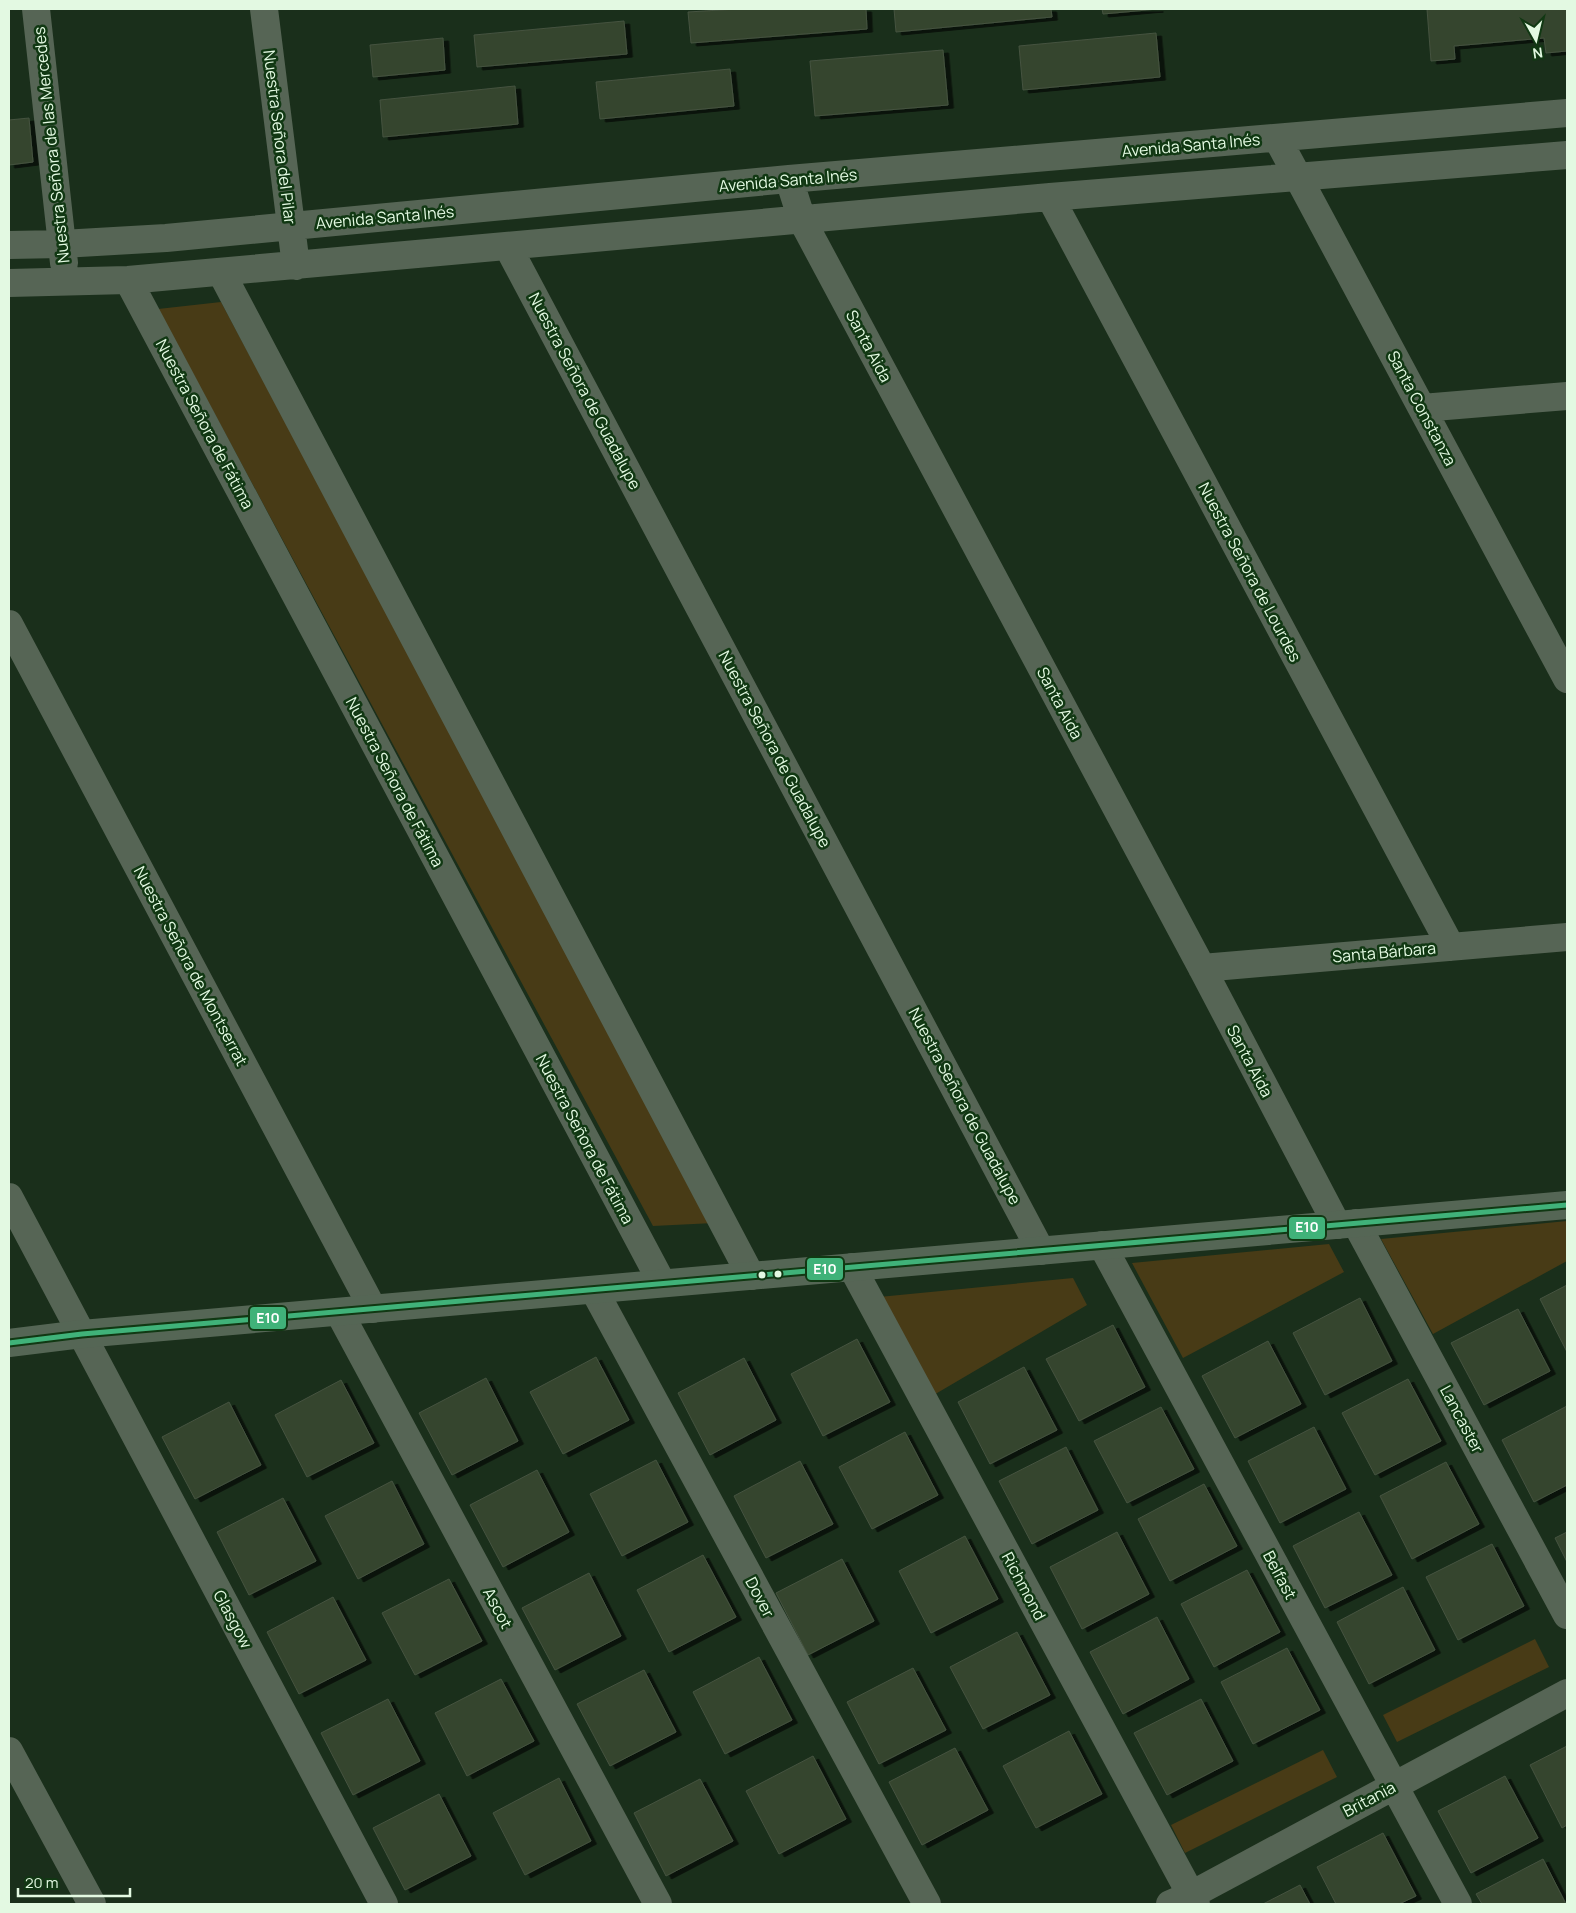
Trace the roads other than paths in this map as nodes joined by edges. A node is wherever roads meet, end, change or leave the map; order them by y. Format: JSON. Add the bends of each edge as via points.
{"nodes":[{"id":1,"x":36,"y":9,"type":"edge"},
{"id":2,"x":264,"y":9,"type":"edge"},
{"id":3,"x":1567,"y":113,"type":"edge"},
{"id":4,"x":1277,"y":138,"type":"junction"},
{"id":5,"x":1567,"y":156,"type":"edge"},
{"id":6,"x":1298,"y":178,"type":"junction"},
{"id":7,"x":789,"y":179,"type":"junction"},
{"id":8,"x":1050,"y":197,"type":"junction"},
{"id":9,"x":802,"y":220,"type":"junction"},
{"id":10,"x":292,"y":225,"type":"junction"},
{"id":11,"x":62,"y":244,"type":"junction"},
{"id":12,"x":9,"y":245,"type":"edge"},
{"id":13,"x":508,"y":247,"type":"junction"},
{"id":14,"x":296,"y":266,"type":"junction"},
{"id":15,"x":221,"y":272,"type":"junction"},
{"id":16,"x":128,"y":280,"type":"junction"},
{"id":17,"x":66,"y":282,"type":"junction"},
{"id":18,"x":9,"y":283,"type":"edge"},
{"id":19,"x":1567,"y":396,"type":"edge"},
{"id":20,"x":1422,"y":408,"type":"junction"},
{"id":21,"x":9,"y":624,"type":"edge"},
{"id":22,"x":1567,"y":679,"type":"edge"},
{"id":23,"x":1567,"y":937,"type":"edge"},
{"id":24,"x":1451,"y":947,"type":"junction"},
{"id":25,"x":1202,"y":968,"type":"junction"},
{"id":26,"x":9,"y":1197,"type":"edge"},
{"id":27,"x":1567,"y":1205,"type":"edge"},
{"id":28,"x":1347,"y":1224,"type":"junction"},
{"id":29,"x":1102,"y":1245,"type":"junction"},
{"id":30,"x":1041,"y":1250,"type":"junction"},
{"id":31,"x":852,"y":1267,"type":"junction"},
{"id":32,"x":751,"y":1276,"type":"junction"},
{"id":33,"x":662,"y":1283,"type":"junction"},
{"id":34,"x":594,"y":1290,"type":"junction"},
{"id":35,"x":373,"y":1309,"type":"junction"},
{"id":36,"x":339,"y":1312,"type":"junction"},
{"id":37,"x":82,"y":1334,"type":"junction"},
{"id":38,"x":9,"y":1343,"type":"edge"},
{"id":39,"x":1567,"y":1615,"type":"edge"},
{"id":40,"x":1567,"y":1693,"type":"edge"},
{"id":41,"x":9,"y":1751,"type":"edge"},
{"id":42,"x":1394,"y":1786,"type":"junction"},
{"id":43,"x":1186,"y":1901,"type":"edge"},
{"id":44,"x":92,"y":1904,"type":"edge"},
{"id":45,"x":384,"y":1904,"type":"edge"},
{"id":46,"x":658,"y":1904,"type":"edge"},
{"id":47,"x":927,"y":1904,"type":"edge"},
{"id":48,"x":1458,"y":1904,"type":"edge"}],
"edges":[{"from":1,"to":11,"type":"street","name":"Nuestra Señora de las Mercedes"},
{"from":2,"to":10,"type":"street","name":"Nuestra Señora del Pilar"},
{"from":3,"to":4,"type":"street","name":"Avenida Santa Inés"},
{"from":4,"to":6,"type":"street","name":"Santa Constanza"},
{"from":4,"to":7,"type":"street","name":"Avenida Santa Inés"},
{"from":5,"to":6,"type":"street"},
{"from":6,"to":8,"type":"street"},
{"from":6,"to":20,"type":"street","name":"Santa Constanza"},
{"from":7,"to":9,"type":"street","name":"Santa Aida"},
{"from":7,"to":10,"type":"street","name":"Avenida Santa Inés"},
{"from":8,"to":9,"type":"street"},
{"from":8,"to":24,"type":"street","name":"Nuestra Señora de Lourdes"},
{"from":9,"to":13,"type":"street"},
{"from":9,"to":25,"type":"street","name":"Santa Aida"},
{"from":10,"to":11,"type":"street","name":"Avenida Santa Inés","via":[[166,238]]},
{"from":10,"to":14,"type":"street","name":"Nuestra Señora del Pilar"},
{"from":11,"to":12,"type":"street","name":"Avenida Santa Inés"},
{"from":11,"to":17,"type":"street","name":"Nuestra Señora de las Mercedes"},
{"from":13,"to":14,"type":"street"},
{"from":13,"to":30,"type":"street","name":"Nuestra Señora de Guadalupe"},
{"from":14,"to":15,"type":"street"},
{"from":15,"to":16,"type":"street"},
{"from":15,"to":32,"type":"street"},
{"from":16,"to":17,"type":"street"},
{"from":16,"to":33,"type":"street","name":"Nuestra Señora de Fátima"},
{"from":17,"to":18,"type":"street"},
{"from":19,"to":20,"type":"street"},
{"from":20,"to":22,"type":"street","name":"Santa Constanza"},
{"from":21,"to":35,"type":"street","name":"Nuestra Señora de Montserrat"},
{"from":23,"to":24,"type":"street","name":"Santa Bárbara"},
{"from":24,"to":25,"type":"street","name":"Santa Bárbara"},
{"from":25,"to":28,"type":"street","name":"Santa Aida"},
{"from":26,"to":37,"type":"street","name":"Glasgow"},
{"from":27,"to":28,"type":"street"},
{"from":28,"to":29,"type":"street"},
{"from":28,"to":39,"type":"street","name":"Lancaster"},
{"from":29,"to":30,"type":"street"},
{"from":29,"to":42,"type":"street","name":"Belfast"},
{"from":30,"to":31,"type":"street"},
{"from":31,"to":32,"type":"street"},
{"from":31,"to":43,"type":"street","name":"Richmond"},
{"from":32,"to":33,"type":"street"},
{"from":33,"to":34,"type":"street"},
{"from":34,"to":35,"type":"street"},
{"from":34,"to":47,"type":"street","name":"Dover"},
{"from":35,"to":36,"type":"street"},
{"from":36,"to":37,"type":"street"},
{"from":36,"to":46,"type":"street","name":"Ascot"},
{"from":37,"to":38,"type":"street"},
{"from":37,"to":45,"type":"street","name":"Glasgow"},
{"from":40,"to":42,"type":"street","name":"Britania"},
{"from":41,"to":44,"type":"street"},
{"from":42,"to":43,"type":"street","name":"Britania"},
{"from":42,"to":48,"type":"street","name":"Belfast"}]}
